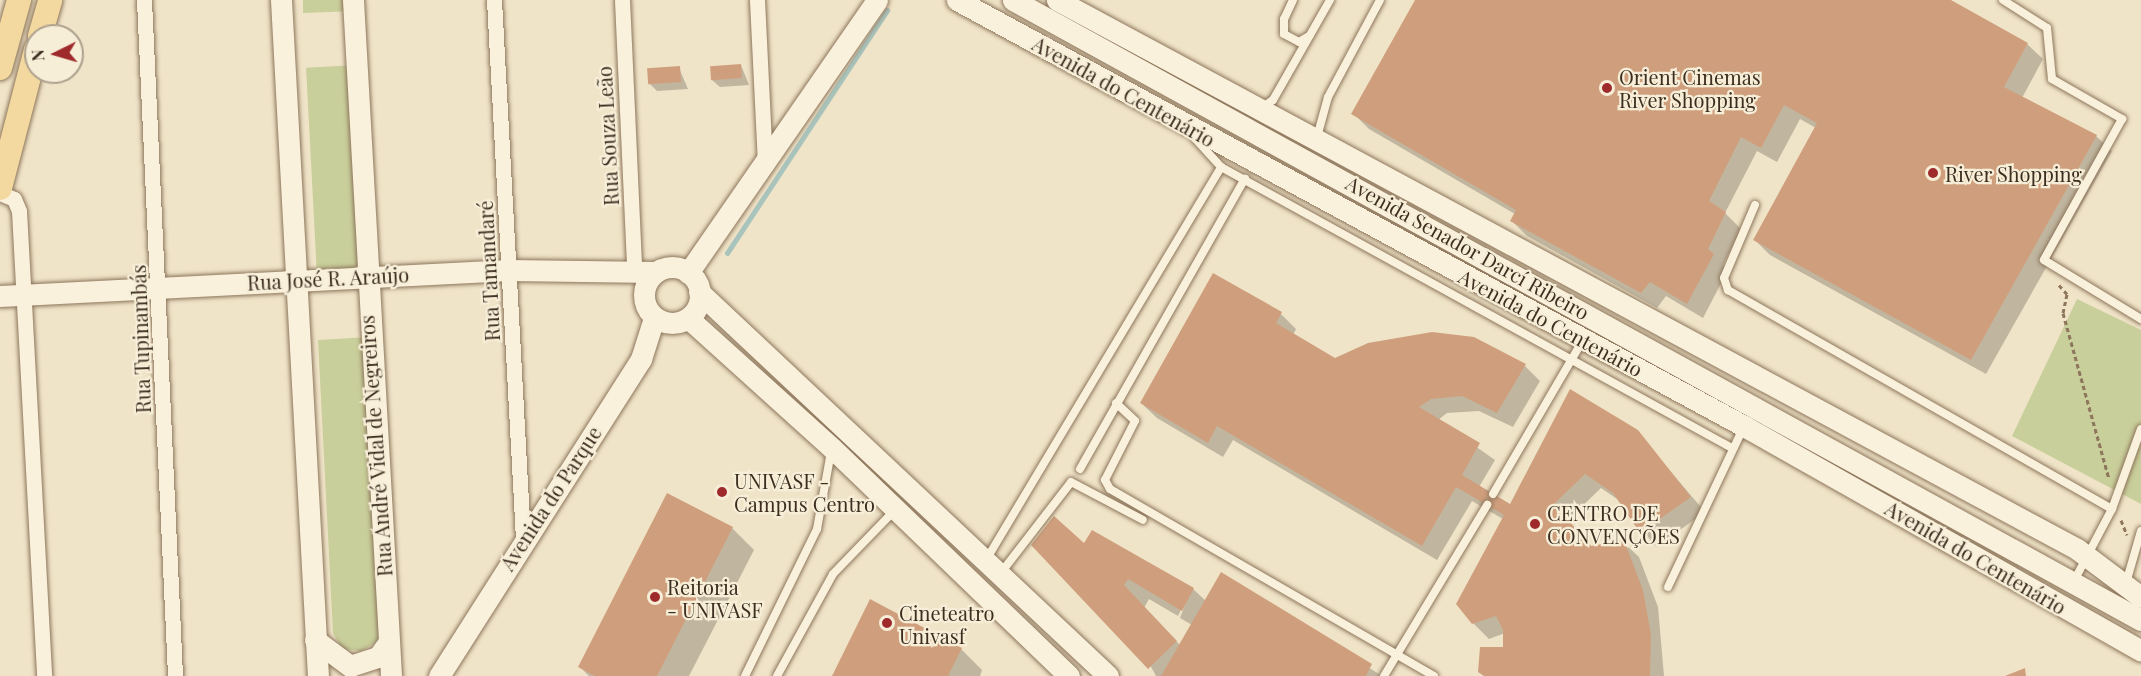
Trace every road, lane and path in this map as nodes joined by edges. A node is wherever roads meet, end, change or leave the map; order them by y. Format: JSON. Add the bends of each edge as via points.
{"nodes":[{"id":1,"x":19,"y":0,"type":"edge"},
{"id":2,"x":50,"y":0,"type":"edge"},
{"id":3,"x":144,"y":0,"type":"edge"},
{"id":4,"x":281,"y":0,"type":"edge"},
{"id":5,"x":353,"y":0,"type":"edge"},
{"id":6,"x":494,"y":0,"type":"edge"},
{"id":7,"x":622,"y":0,"type":"edge"},
{"id":8,"x":757,"y":0,"type":"edge"},
{"id":9,"x":957,"y":0,"type":"edge"},
{"id":10,"x":1013,"y":0,"type":"edge"},
{"id":11,"x":1058,"y":0,"type":"edge"},
{"id":12,"x":1293,"y":0,"type":"edge"},
{"id":13,"x":1330,"y":0,"type":"edge"},
{"id":14,"x":1380,"y":0,"type":"edge"},
{"id":15,"x":2003,"y":0,"type":"edge"},
{"id":16,"x":876,"y":3,"type":"edge"},
{"id":17,"x":43,"y":24,"type":"edge"},
{"id":18,"x":1310,"y":35,"type":"junction"},
{"id":19,"x":0,"y":68,"type":"edge"},
{"id":20,"x":27,"y":84,"type":"edge"},
{"id":21,"x":1261,"y":108,"type":"junction"},
{"id":22,"x":1182,"y":123,"type":"junction"},
{"id":23,"x":1317,"y":137,"type":"junction"},
{"id":24,"x":1221,"y":167,"type":"junction"},
{"id":25,"x":765,"y":168,"type":"junction"},
{"id":26,"x":1245,"y":179,"type":"junction"},
{"id":27,"x":0,"y":188,"type":"edge"},
{"id":28,"x":0,"y":193,"type":"edge"},
{"id":29,"x":1755,"y":205,"type":"dead end"},
{"id":30,"x":1475,"y":224,"type":"junction"},
{"id":31,"x":1481,"y":254,"type":"junction"},
{"id":32,"x":634,"y":269,"type":"junction"},
{"id":33,"x":509,"y":270,"type":"junction"},
{"id":34,"x":656,"y":272,"type":"junction"},
{"id":35,"x":688,"y":273,"type":"junction"},
{"id":36,"x":365,"y":276,"type":"junction"},
{"id":37,"x":2053,"y":277,"type":"dead end"},
{"id":38,"x":295,"y":280,"type":"junction"},
{"id":39,"x":159,"y":286,"type":"junction"},
{"id":40,"x":699,"y":292,"type":"junction"},
{"id":41,"x":25,"y":294,"type":"junction"},
{"id":42,"x":0,"y":296,"type":"edge"},
{"id":43,"x":654,"y":318,"type":"junction"},
{"id":44,"x":688,"y":318,"type":"junction"},
{"id":45,"x":2141,"y":319,"type":"edge"},
{"id":46,"x":1583,"y":339,"type":"junction"},
{"id":47,"x":1572,"y":358,"type":"junction"},
{"id":48,"x":1116,"y":403,"type":"junction"},
{"id":49,"x":1756,"y":406,"type":"junction"},
{"id":50,"x":1744,"y":426,"type":"junction"},
{"id":51,"x":2141,"y":429,"type":"edge"},
{"id":52,"x":832,"y":448,"type":"junction"},
{"id":53,"x":1732,"y":448,"type":"junction"},
{"id":54,"x":1080,"y":469,"type":"dead end"},
{"id":55,"x":1493,"y":494,"type":"dead end"},
{"id":56,"x":2115,"y":499,"type":"junction"},
{"id":57,"x":1487,"y":505,"type":"dead end"},
{"id":58,"x":896,"y":509,"type":"junction"},
{"id":59,"x":2112,"y":509,"type":"junction"},
{"id":60,"x":1143,"y":520,"type":"dead end"},
{"id":61,"x":2141,"y":531,"type":"edge"},
{"id":62,"x":523,"y":539,"type":"junction"},
{"id":63,"x":2136,"y":544,"type":"junction"},
{"id":64,"x":2087,"y":555,"type":"junction"},
{"id":65,"x":992,"y":568,"type":"junction"},
{"id":66,"x":2073,"y":582,"type":"junction"},
{"id":67,"x":1668,"y":587,"type":"dead end"},
{"id":68,"x":2134,"y":589,"type":"edge"},
{"id":69,"x":2116,"y":606,"type":"junction"},
{"id":70,"x":2141,"y":620,"type":"edge"},
{"id":71,"x":315,"y":640,"type":"junction"},
{"id":72,"x":388,"y":643,"type":"junction"},
{"id":73,"x":2141,"y":651,"type":"edge"},
{"id":74,"x":1396,"y":653,"type":"junction"},
{"id":75,"x":44,"y":676,"type":"edge"},
{"id":76,"x":175,"y":676,"type":"edge"},
{"id":77,"x":318,"y":676,"type":"edge"},
{"id":78,"x":391,"y":676,"type":"edge"},
{"id":79,"x":439,"y":676,"type":"edge"},
{"id":80,"x":745,"y":676,"type":"edge"},
{"id":81,"x":777,"y":676,"type":"edge"},
{"id":82,"x":1069,"y":676,"type":"edge"},
{"id":83,"x":1108,"y":676,"type":"edge"},
{"id":84,"x":1384,"y":676,"type":"edge"},
{"id":85,"x":1434,"y":676,"type":"edge"}],
"edges":[{"from":1,"to":19,"type":"main road"},
{"from":2,"to":17,"type":"main road"},
{"from":3,"to":39,"type":"street","name":"Rua Tupinambás"},
{"from":4,"to":38,"type":"main road"},
{"from":5,"to":36,"type":"main road","name":"Rua André Vidal de Negreiros"},
{"from":6,"to":33,"type":"street","name":"Rua Tamandaré"},
{"from":7,"to":32,"type":"street","name":"Rua Souza Leão"},
{"from":8,"to":25,"type":"street"},
{"from":9,"to":22,"type":"main road","name":"Avenida do Centenário"},
{"from":10,"to":31,"type":"main road","name":"Avenida Senador Darcí Ribeiro"},
{"from":11,"to":21,"type":"main road"},
{"from":12,"to":18,"type":"lane","via":[[1284,19],[1284,34],[1299,42]]},
{"from":13,"to":18,"type":"lane"},
{"from":14,"to":23,"type":"lane","via":[[1328,97]]},
{"from":15,"to":45,"type":"lane","via":[[2047,28],[2052,79],[2122,119],[2044,260]]},
{"from":16,"to":25,"type":"main road"},
{"from":18,"to":21,"type":"lane","via":[[1273,99]]},
{"from":20,"to":27,"type":"main road"},
{"from":21,"to":23,"type":"main road"},
{"from":22,"to":24,"type":"lane"},
{"from":22,"to":46,"type":"main road","name":"Avenida do Centenário"},
{"from":23,"to":30,"type":"main road"},
{"from":24,"to":26,"type":"lane"},
{"from":24,"to":65,"type":"lane"},
{"from":25,"to":35,"type":"main road"},
{"from":26,"to":47,"type":"lane"},
{"from":26,"to":48,"type":"lane"},
{"from":28,"to":41,"type":"street","via":[[14,199],[19,212]]},
{"from":29,"to":59,"type":"lane","via":[[1724,278],[1728,290]]},
{"from":30,"to":31,"type":"main road"},
{"from":30,"to":64,"type":"main road","via":[[1744,374]]},
{"from":31,"to":49,"type":"main road","name":"Avenida Senador Darcí Ribeiro"},
{"from":32,"to":33,"type":"main road","name":"Rua José R. Araújo"},
{"from":32,"to":34,"type":"main road","name":"Rua José R. Araújo"},
{"from":33,"to":36,"type":"main road","name":"Rua José R. Araújo"},
{"from":33,"to":62,"type":"street","name":"Rua Tamandaré"},
{"from":34,"to":35,"type":"main road","via":[[672,267]]},
{"from":34,"to":43,"type":"main road","via":[[644,292]]},
{"from":35,"to":40,"type":"main road"},
{"from":36,"to":38,"type":"main road","name":"Rua José R. Araújo"},
{"from":36,"to":72,"type":"main road","name":"Rua André Vidal de Negreiros"},
{"from":37,"to":56,"type":"path","via":[[2067,294],[2063,313]]},
{"from":38,"to":39,"type":"main road","name":"Rua José R. Araújo"},
{"from":38,"to":71,"type":"main road"},
{"from":39,"to":41,"type":"main road","name":"Rua José R. Araújo"},
{"from":39,"to":76,"type":"street","name":"Rua Tupinambás"},
{"from":40,"to":44,"type":"main road"},
{"from":40,"to":65,"type":"main road"},
{"from":41,"to":42,"type":"main road","name":"Rua José R. Araújo"},
{"from":41,"to":75,"type":"street"},
{"from":43,"to":44,"type":"main road","via":[[671,324]]},
{"from":43,"to":62,"type":"main road","name":"Avenida do Parque","via":[[641,359]]},
{"from":44,"to":52,"type":"main road"},
{"from":46,"to":47,"type":"lane"},
{"from":46,"to":50,"type":"main road","name":"Avenida do Centenário"},
{"from":47,"to":53,"type":"lane"},
{"from":47,"to":55,"type":"lane"},
{"from":48,"to":54,"type":"lane"},
{"from":48,"to":74,"type":"lane","via":[[1135,421],[1105,480],[1110,489]]},
{"from":49,"to":50,"type":"lane"},
{"from":49,"to":66,"type":"main road","name":"Avenida Senador Darcí Ribeiro"},
{"from":50,"to":53,"type":"lane"},
{"from":50,"to":73,"type":"main road","name":"Avenida do Centenário"},
{"from":51,"to":56,"type":"lane"},
{"from":52,"to":58,"type":"main road"},
{"from":52,"to":80,"type":"lane","via":[[817,529]]},
{"from":53,"to":67,"type":"lane"},
{"from":56,"to":59,"type":"lane"},
{"from":56,"to":63,"type":"path","via":[[2125,533]]},
{"from":57,"to":74,"type":"lane"},
{"from":58,"to":81,"type":"lane","via":[[833,574]]},
{"from":58,"to":82,"type":"main road"},
{"from":59,"to":64,"type":"lane"},
{"from":60,"to":65,"type":"lane","via":[[1071,482]]},
{"from":61,"to":63,"type":"lane"},
{"from":62,"to":79,"type":"main road","name":"Avenida do Parque"},
{"from":63,"to":68,"type":"lane"},
{"from":64,"to":66,"type":"lane"},
{"from":64,"to":68,"type":"main road"},
{"from":65,"to":83,"type":"main road"},
{"from":66,"to":69,"type":"main road","name":"Avenida Senador Darcí Ribeiro"},
{"from":68,"to":69,"type":"lane"},
{"from":69,"to":70,"type":"main road","name":"Avenida Senador Darcí Ribeiro"},
{"from":71,"to":72,"type":"main road","via":[[350,666],[378,657]]},
{"from":71,"to":77,"type":"main road"},
{"from":72,"to":78,"type":"main road","name":"Rua André Vidal de Negreiros"},
{"from":74,"to":84,"type":"lane"},
{"from":74,"to":85,"type":"lane"}]}
